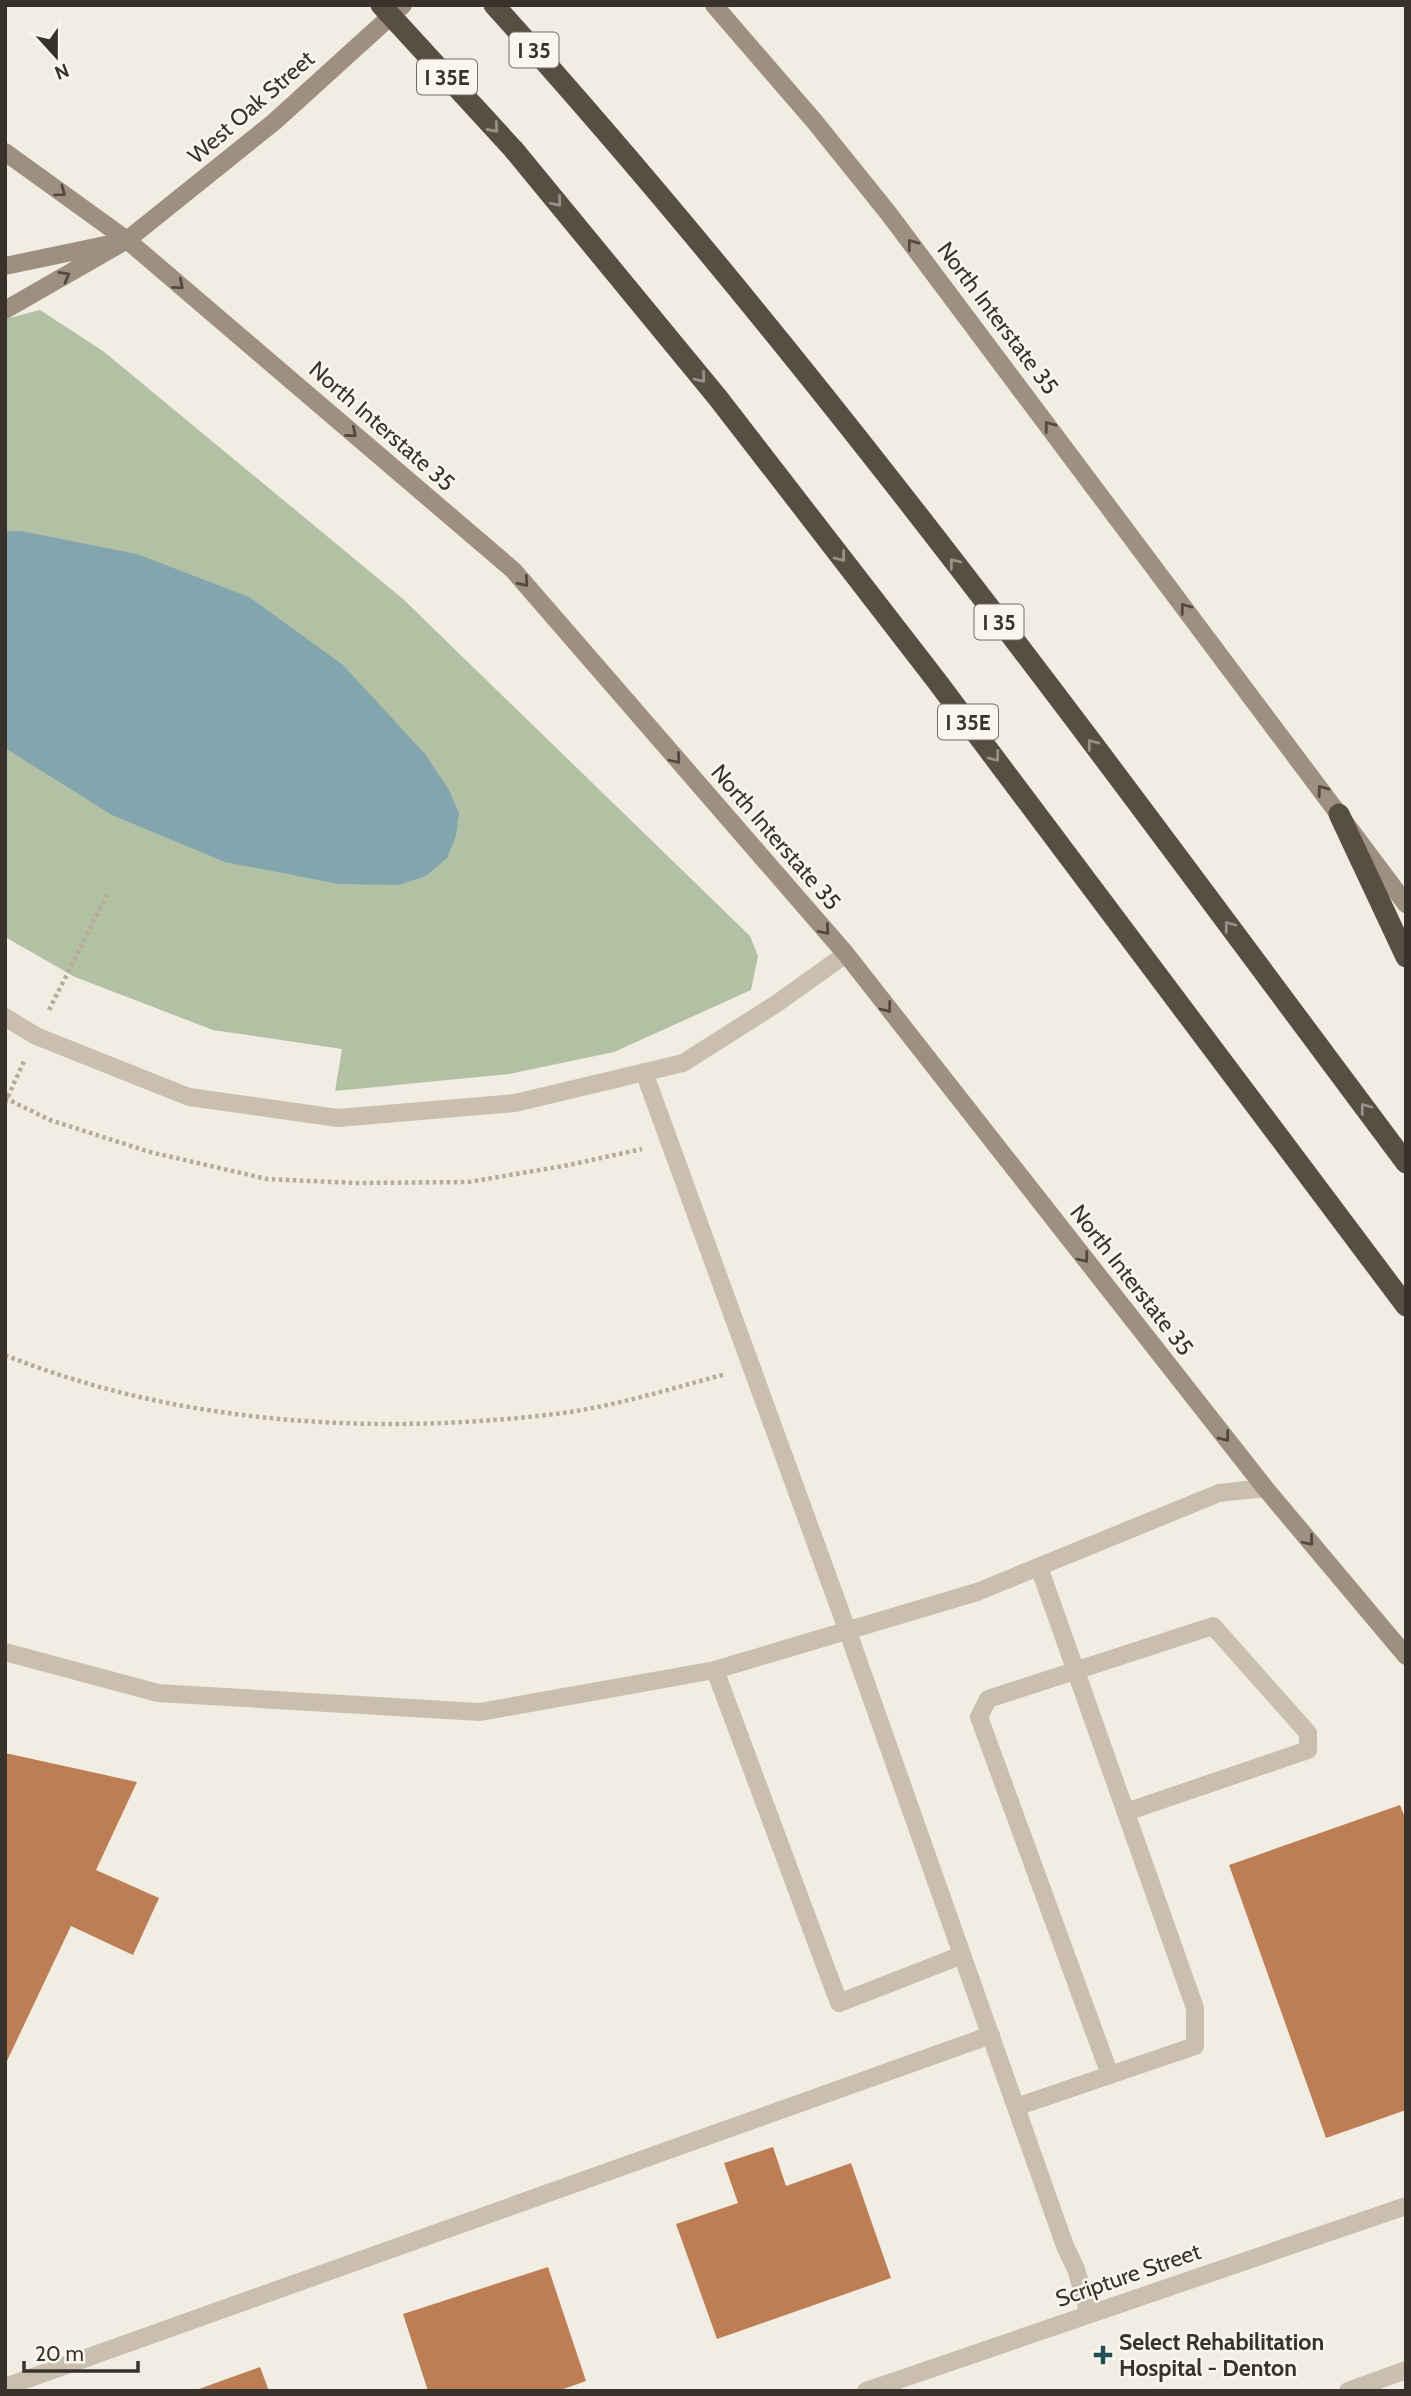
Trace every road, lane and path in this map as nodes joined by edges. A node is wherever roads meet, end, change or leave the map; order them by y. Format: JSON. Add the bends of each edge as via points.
{"nodes":[{"id":1,"x":381,"y":5,"type":"edge"},
{"id":2,"x":403,"y":5,"type":"edge"},
{"id":3,"x":494,"y":5,"type":"edge"},
{"id":4,"x":714,"y":5,"type":"edge"},
{"id":5,"x":5,"y":152,"type":"edge"},
{"id":6,"x":127,"y":240,"type":"junction"},
{"id":7,"x":5,"y":266,"type":"edge"},
{"id":8,"x":5,"y":310,"type":"edge"},
{"id":9,"x":1339,"y":814,"type":"junction"},
{"id":10,"x":107,"y":895,"type":"dead end"},
{"id":11,"x":1406,"y":904,"type":"edge"},
{"id":12,"x":846,"y":954,"type":"junction"},
{"id":13,"x":1406,"y":957,"type":"edge"},
{"id":14,"x":5,"y":1017,"type":"edge"},
{"id":15,"x":36,"y":1036,"type":"junction"},
{"id":16,"x":644,"y":1072,"type":"junction"},
{"id":17,"x":6,"y":1100,"type":"edge"},
{"id":18,"x":670,"y":1143,"type":"junction"},
{"id":19,"x":1406,"y":1163,"type":"edge"},
{"id":20,"x":1406,"y":1306,"type":"edge"},
{"id":21,"x":5,"y":1354,"type":"edge"},
{"id":22,"x":751,"y":1367,"type":"junction"},
{"id":23,"x":1265,"y":1488,"type":"junction"},
{"id":24,"x":1039,"y":1567,"type":"junction"},
{"id":25,"x":848,"y":1632,"type":"junction"},
{"id":26,"x":5,"y":1652,"type":"edge"},
{"id":27,"x":1406,"y":1656,"type":"edge"},
{"id":28,"x":715,"y":1671,"type":"junction"},
{"id":29,"x":1076,"y":1672,"type":"junction"},
{"id":30,"x":1126,"y":1812,"type":"junction"},
{"id":31,"x":962,"y":1955,"type":"junction"},
{"id":32,"x":991,"y":2035,"type":"junction"},
{"id":33,"x":1110,"y":2075,"type":"junction"},
{"id":34,"x":1016,"y":2107,"type":"junction"},
{"id":35,"x":1406,"y":2206,"type":"edge"},
{"id":36,"x":1089,"y":2315,"type":"junction"},
{"id":37,"x":1406,"y":2370,"type":"edge"},
{"id":38,"x":5,"y":2387,"type":"edge"},
{"id":39,"x":866,"y":2391,"type":"edge"},
{"id":40,"x":1348,"y":2391,"type":"edge"}],
"edges":[{"from":1,"to":20,"type":"highway","number":"I 35E","one_way":true,"bridge":true,"via":[[514,150],[718,398]]},
{"from":2,"to":6,"type":"main road","name":"West Oak Street","via":[[274,122]]},
{"from":19,"to":3,"type":"highway","number":"I 35","one_way":true,"via":[[863,444],[575,94]]},
{"from":9,"to":4,"type":"main road","name":"North Interstate 35","one_way":true,"via":[[889,214]]},
{"from":5,"to":6,"type":"main road","name":"North Interstate 35","one_way":true},
{"from":6,"to":7,"type":"main road","name":"West Oak Street"},
{"from":8,"to":6,"type":"main road","name":"West Oak Street","one_way":true},
{"from":6,"to":12,"type":"main road","name":"North Interstate 35","one_way":true,"via":[[513,570]]},
{"from":9,"to":11,"type":"main road","name":"North Interstate 35"},
{"from":9,"to":13,"type":"highway"},
{"from":10,"to":15,"type":"path"},
{"from":12,"to":16,"type":"street","via":[[683,1063]]},
{"from":12,"to":23,"type":"main road","name":"North Interstate 35","one_way":true},
{"from":14,"to":15,"type":"street"},
{"from":15,"to":16,"type":"street","via":[[189,1097],[338,1118],[515,1103]]},
{"from":15,"to":17,"type":"path"},
{"from":16,"to":18,"type":"street"},
{"from":17,"to":18,"type":"path","via":[[50,1120],[150,1152],[267,1179],[469,1182]]},
{"from":18,"to":22,"type":"street"},
{"from":21,"to":22,"type":"path","via":[[50,1373],[195,1409],[338,1423],[423,1423],[556,1414],[642,1397]]},
{"from":22,"to":25,"type":"street"},
{"from":23,"to":24,"type":"street","via":[[1219,1493]]},
{"from":23,"to":27,"type":"main road","name":"North Interstate 35","one_way":true},
{"from":24,"to":25,"type":"street","via":[[977,1592]]},
{"from":24,"to":29,"type":"street"},
{"from":25,"to":28,"type":"street"},
{"from":25,"to":31,"type":"street"},
{"from":26,"to":28,"type":"street","via":[[158,1693],[480,1712]]},
{"from":28,"to":31,"type":"street","via":[[839,2003]]},
{"from":29,"to":30,"type":"street"},
{"from":29,"to":30,"type":"street","via":[[1213,1626],[1308,1733],[1308,1750]]},
{"from":29,"to":33,"type":"street","via":[[988,1699],[979,1717]]},
{"from":30,"to":33,"type":"street","via":[[1195,2008],[1195,2046]]},
{"from":31,"to":32,"type":"street"},
{"from":32,"to":34,"type":"street"},
{"from":32,"to":38,"type":"street"},
{"from":33,"to":34,"type":"street"},
{"from":34,"to":36,"type":"street"},
{"from":35,"to":36,"type":"street","name":"Scripture Street"},
{"from":36,"to":39,"type":"street","name":"Scripture Street"},
{"from":37,"to":40,"type":"street"}]}
